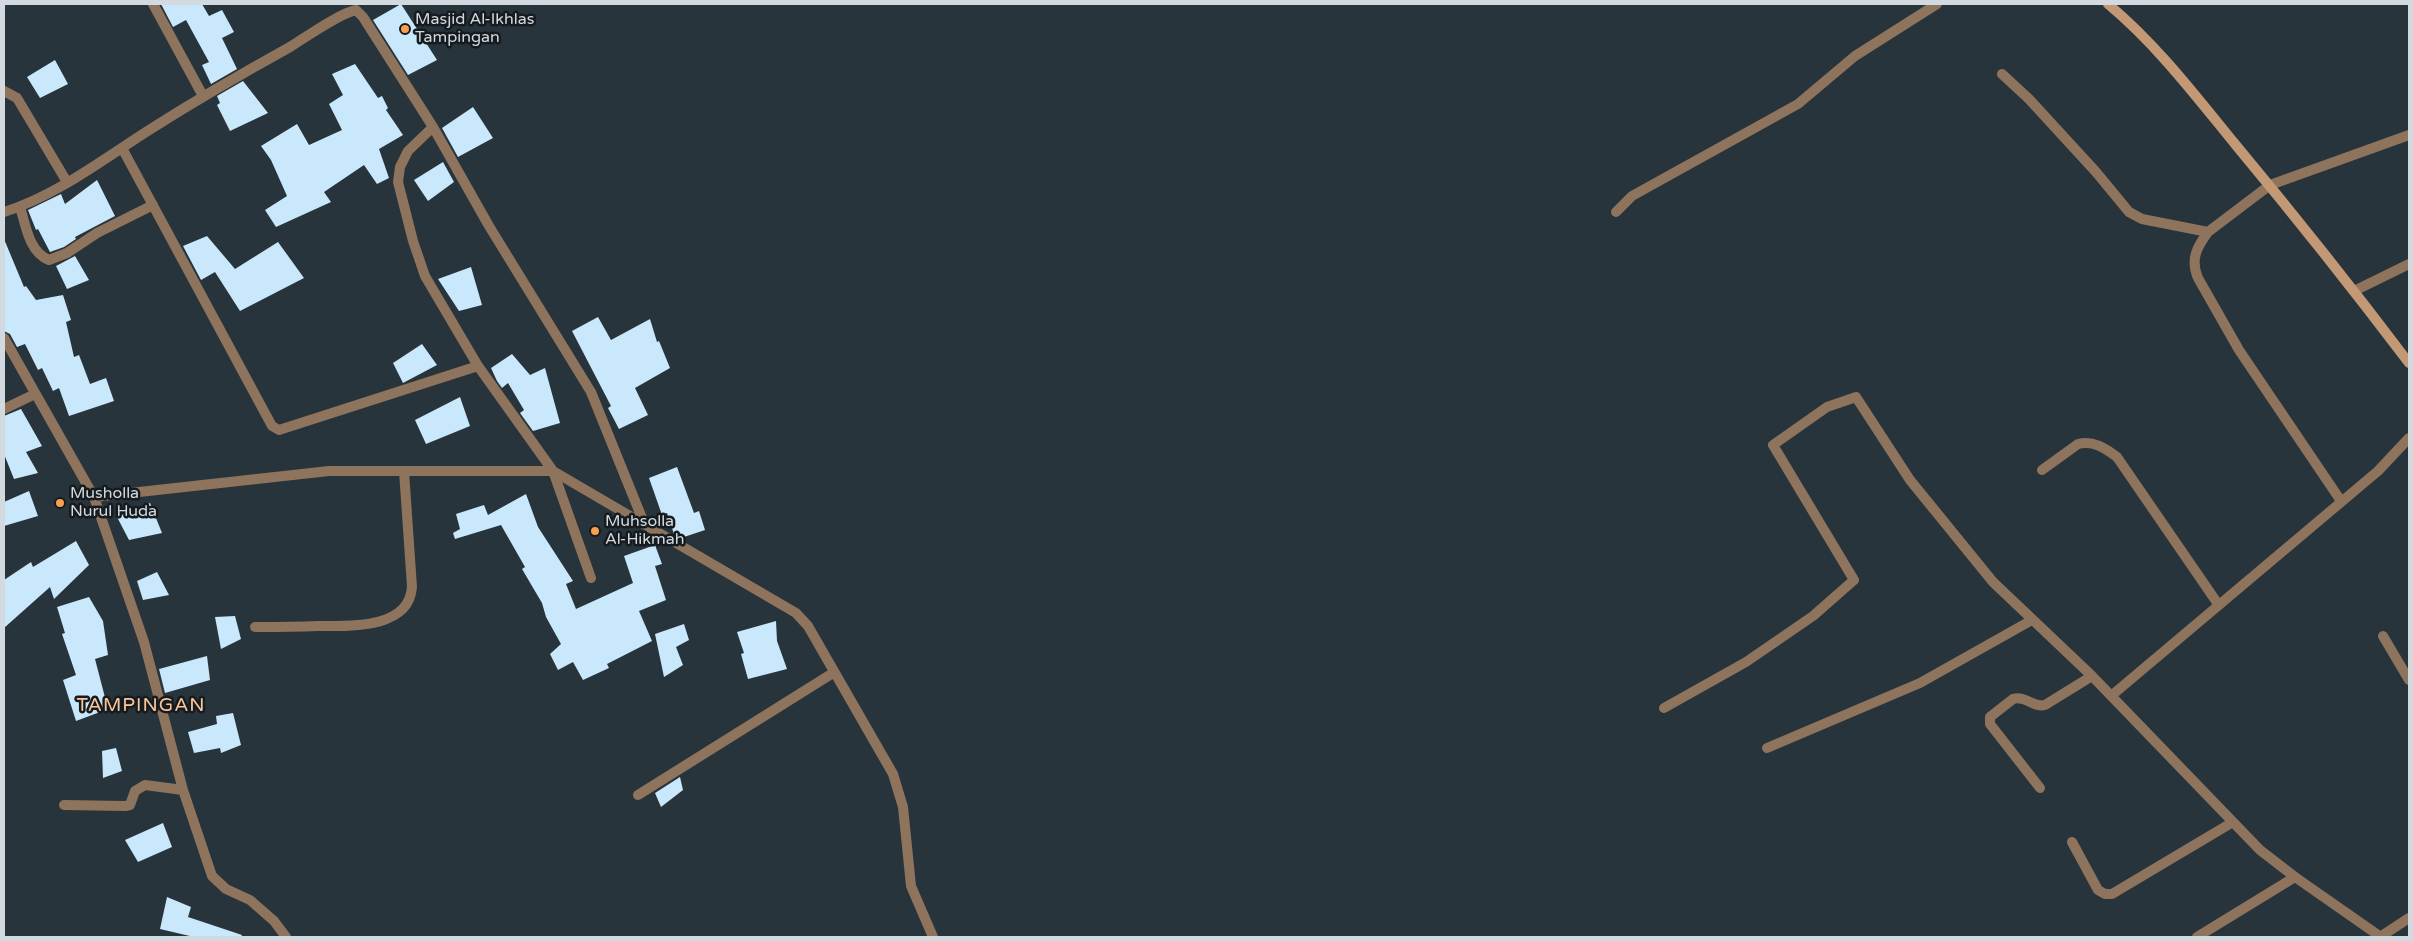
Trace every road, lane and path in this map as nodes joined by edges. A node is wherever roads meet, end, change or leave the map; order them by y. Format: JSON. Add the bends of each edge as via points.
{"nodes":[{"id":1,"x":153,"y":4,"type":"edge"},
{"id":2,"x":1937,"y":4,"type":"edge"},
{"id":3,"x":2108,"y":4,"type":"edge"},
{"id":4,"x":2002,"y":74,"type":"dead end"},
{"id":5,"x":4,"y":91,"type":"edge"},
{"id":6,"x":203,"y":96,"type":"junction"},
{"id":7,"x":433,"y":127,"type":"junction"},
{"id":8,"x":2409,"y":135,"type":"edge"},
{"id":9,"x":122,"y":148,"type":"junction"},
{"id":10,"x":67,"y":182,"type":"junction"},
{"id":11,"x":2270,"y":185,"type":"junction"},
{"id":12,"x":153,"y":205,"type":"junction"},
{"id":13,"x":20,"y":207,"type":"junction"},
{"id":14,"x":4,"y":212,"type":"edge"},
{"id":15,"x":1616,"y":212,"type":"dead end"},
{"id":16,"x":2208,"y":232,"type":"junction"},
{"id":17,"x":2409,"y":264,"type":"edge"},
{"id":18,"x":2354,"y":291,"type":"junction"},
{"id":19,"x":4,"y":338,"type":"edge"},
{"id":20,"x":2409,"y":363,"type":"edge"},
{"id":21,"x":478,"y":366,"type":"junction"},
{"id":22,"x":35,"y":394,"type":"junction"},
{"id":23,"x":4,"y":409,"type":"edge"},
{"id":24,"x":2409,"y":438,"type":"edge"},
{"id":25,"x":2042,"y":470,"type":"dead end"},
{"id":26,"x":404,"y":471,"type":"junction"},
{"id":27,"x":553,"y":471,"type":"junction"},
{"id":28,"x":94,"y":497,"type":"junction"},
{"id":29,"x":2341,"y":501,"type":"junction"},
{"id":30,"x":644,"y":523,"type":"junction"},
{"id":31,"x":591,"y":578,"type":"dead end"},
{"id":32,"x":2218,"y":604,"type":"junction"},
{"id":33,"x":2032,"y":620,"type":"junction"},
{"id":34,"x":255,"y":627,"type":"dead end"},
{"id":35,"x":2383,"y":636,"type":"dead end"},
{"id":36,"x":833,"y":673,"type":"junction"},
{"id":37,"x":2092,"y":676,"type":"junction"},
{"id":38,"x":2409,"y":680,"type":"edge"},
{"id":39,"x":2111,"y":696,"type":"junction"},
{"id":40,"x":1664,"y":708,"type":"dead end"},
{"id":41,"x":1767,"y":748,"type":"dead end"},
{"id":42,"x":2040,"y":788,"type":"dead end"},
{"id":43,"x":183,"y":790,"type":"junction"},
{"id":44,"x":638,"y":795,"type":"dead end"},
{"id":45,"x":64,"y":805,"type":"dead end"},
{"id":46,"x":2233,"y":822,"type":"junction"},
{"id":47,"x":2072,"y":842,"type":"dead end"},
{"id":48,"x":2295,"y":878,"type":"junction"},
{"id":49,"x":2409,"y":918,"type":"edge"},
{"id":50,"x":286,"y":937,"type":"edge"},
{"id":51,"x":933,"y":937,"type":"edge"},
{"id":52,"x":2197,"y":937,"type":"edge"},
{"id":53,"x":2380,"y":937,"type":"edge"}],
"edges":[{"from":1,"to":6,"type":"street"},
{"from":2,"to":15,"type":"street","via":[[1855,56],[1798,104],[1632,196]]},
{"from":3,"to":11,"type":"street","via":[[2142,34]]},
{"from":4,"to":16,"type":"street","via":[[2029,99],[2129,212],[2142,219]]},
{"from":5,"to":10,"type":"street","via":[[16,98]]},
{"from":6,"to":7,"type":"street","via":[[347,12],[356,10],[364,17]]},
{"from":6,"to":9,"type":"street"},
{"from":7,"to":21,"type":"street","via":[[408,151],[400,167],[398,182],[426,276]]},
{"from":7,"to":30,"type":"street","via":[[489,226],[591,392]]},
{"from":8,"to":11,"type":"street"},
{"from":9,"to":10,"type":"street"},
{"from":9,"to":12,"type":"street"},
{"from":10,"to":13,"type":"street"},
{"from":11,"to":16,"type":"street"},
{"from":11,"to":18,"type":"street"},
{"from":12,"to":13,"type":"street","via":[[49,260],[40,256],[31,243]]},
{"from":12,"to":21,"type":"street","via":[[272,426],[279,430]]},
{"from":13,"to":14,"type":"street"},
{"from":16,"to":29,"type":"street","via":[[2195,253],[2198,278],[2239,350]]},
{"from":17,"to":18,"type":"street"},
{"from":18,"to":20,"type":"street"},
{"from":19,"to":22,"type":"street"},
{"from":21,"to":27,"type":"street"},
{"from":22,"to":23,"type":"street"},
{"from":22,"to":28,"type":"street"},
{"from":24,"to":29,"type":"street","via":[[2378,471]]},
{"from":25,"to":32,"type":"street","via":[[2078,444],[2097,445],[2117,456]]},
{"from":26,"to":27,"type":"street"},
{"from":26,"to":28,"type":"street","via":[[329,471]]},
{"from":26,"to":34,"type":"street","via":[[412,587],[406,605],[384,620],[364,626]]},
{"from":27,"to":30,"type":"street"},
{"from":27,"to":31,"type":"street"},
{"from":28,"to":43,"type":"street","via":[[144,642]]},
{"from":29,"to":32,"type":"street"},
{"from":30,"to":36,"type":"street","via":[[796,613],[808,626]]},
{"from":32,"to":39,"type":"street"},
{"from":33,"to":37,"type":"street"},
{"from":33,"to":40,"type":"street","via":[[1993,582],[1910,480],[1856,397],[1827,407],[1773,445],[1854,580],[1812,616],[1746,662]]},
{"from":33,"to":41,"type":"street","via":[[1920,683]]},
{"from":35,"to":38,"type":"street"},
{"from":36,"to":44,"type":"street"},
{"from":36,"to":51,"type":"street","via":[[893,774],[903,807],[911,886]]},
{"from":37,"to":39,"type":"street"},
{"from":37,"to":42,"type":"street","via":[[2045,705],[2017,697],[1990,717],[1990,724]]},
{"from":39,"to":46,"type":"street"},
{"from":43,"to":45,"type":"street","via":[[145,785],[135,791],[130,805]]},
{"from":43,"to":50,"type":"street","via":[[212,876],[226,889],[250,900],[274,921]]},
{"from":46,"to":47,"type":"street","via":[[2112,894],[2098,890]]},
{"from":46,"to":48,"type":"street","via":[[2260,850]]},
{"from":48,"to":52,"type":"street"},
{"from":48,"to":53,"type":"street"},
{"from":49,"to":53,"type":"street"}]}
